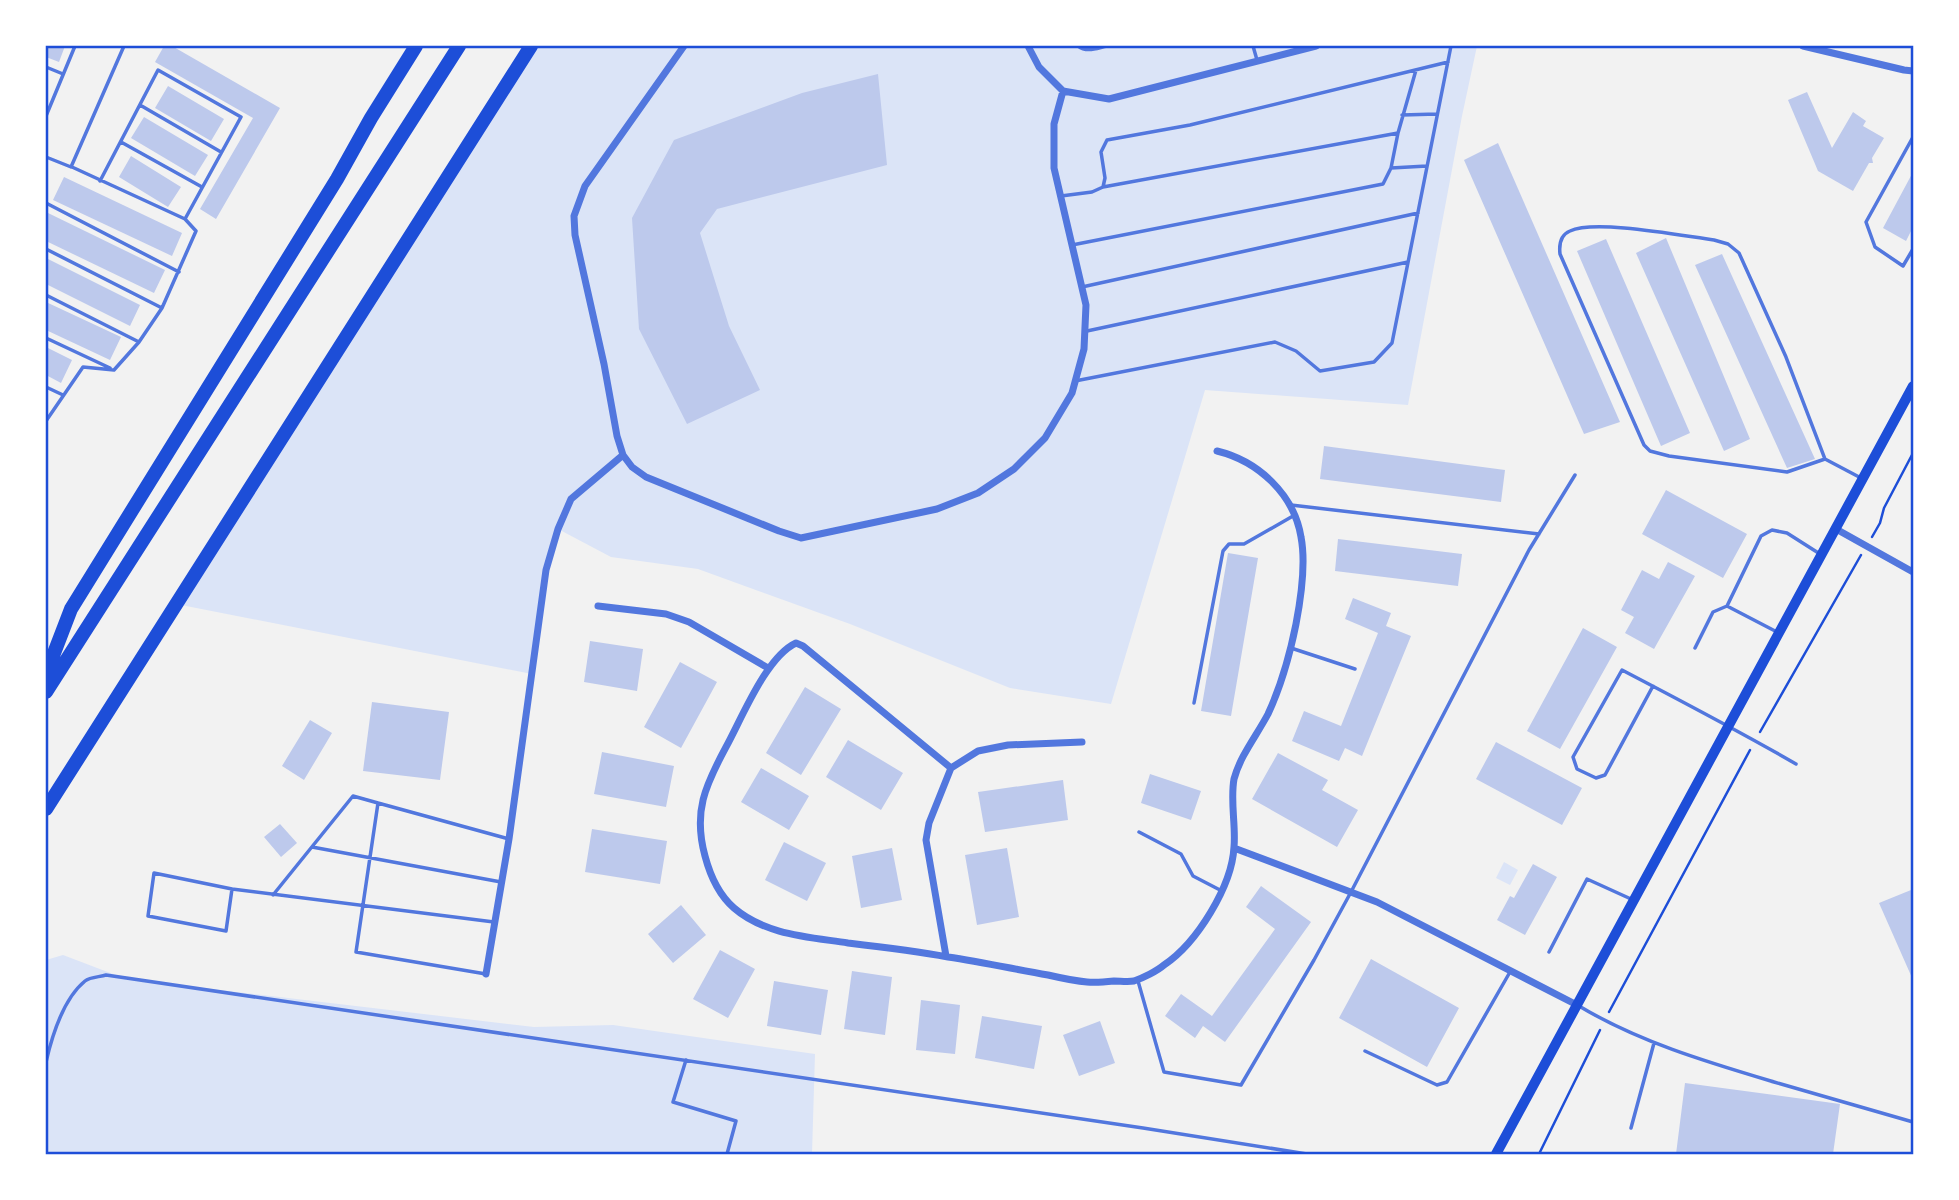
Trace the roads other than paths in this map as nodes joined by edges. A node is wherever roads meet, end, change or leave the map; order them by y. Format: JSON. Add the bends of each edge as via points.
{"nodes":[{"id":1,"x":75,"y":46,"type":"edge"},
{"id":2,"x":124,"y":46,"type":"edge"},
{"id":3,"x":416,"y":46,"type":"edge"},
{"id":4,"x":459,"y":46,"type":"edge"},
{"id":5,"x":531,"y":46,"type":"edge"},
{"id":6,"x":684,"y":46,"type":"edge"},
{"id":7,"x":1028,"y":46,"type":"edge"},
{"id":8,"x":1078,"y":46,"type":"edge"},
{"id":9,"x":1107,"y":46,"type":"edge"},
{"id":10,"x":1253,"y":46,"type":"edge"},
{"id":11,"x":1316,"y":46,"type":"edge"},
{"id":12,"x":1451,"y":46,"type":"edge"},
{"id":13,"x":1803,"y":46,"type":"edge"},
{"id":14,"x":1257,"y":61,"type":"junction"},
{"id":15,"x":1448,"y":62,"type":"junction"},
{"id":16,"x":46,"y":67,"type":"edge"},
{"id":17,"x":1416,"y":70,"type":"junction"},
{"id":18,"x":1913,"y":71,"type":"edge"},
{"id":19,"x":63,"y":74,"type":"junction"},
{"id":20,"x":1063,"y":91,"type":"junction"},
{"id":21,"x":140,"y":105,"type":"junction"},
{"id":22,"x":1437,"y":114,"type":"junction"},
{"id":23,"x":46,"y":115,"type":"edge"},
{"id":24,"x":1402,"y":116,"type":"junction"},
{"id":25,"x":1398,"y":133,"type":"junction"},
{"id":26,"x":1913,"y":136,"type":"edge"},
{"id":27,"x":121,"y":142,"type":"junction"},
{"id":28,"x":221,"y":152,"type":"junction"},
{"id":29,"x":46,"y":157,"type":"edge"},
{"id":30,"x":1427,"y":166,"type":"junction"},
{"id":31,"x":71,"y":167,"type":"junction"},
{"id":32,"x":1391,"y":168,"type":"junction"},
{"id":33,"x":100,"y":181,"type":"junction"},
{"id":34,"x":202,"y":187,"type":"junction"},
{"id":35,"x":1103,"y":187,"type":"junction"},
{"id":36,"x":1061,"y":196,"type":"junction"},
{"id":37,"x":46,"y":204,"type":"edge"},
{"id":38,"x":1418,"y":213,"type":"junction"},
{"id":39,"x":185,"y":219,"type":"junction"},
{"id":40,"x":1072,"y":245,"type":"junction"},
{"id":41,"x":46,"y":249,"type":"edge"},
{"id":42,"x":1913,"y":249,"type":"edge"},
{"id":43,"x":1408,"y":262,"type":"junction"},
{"id":44,"x":179,"y":272,"type":"junction"},
{"id":45,"x":1082,"y":287,"type":"junction"},
{"id":46,"x":46,"y":295,"type":"edge"},
{"id":47,"x":162,"y":308,"type":"junction"},
{"id":48,"x":1085,"y":332,"type":"junction"},
{"id":49,"x":46,"y":338,"type":"edge"},
{"id":50,"x":139,"y":342,"type":"junction"},
{"id":51,"x":114,"y":370,"type":"junction"},
{"id":52,"x":1075,"y":381,"type":"junction"},
{"id":53,"x":1913,"y":386,"type":"edge"},
{"id":54,"x":46,"y":387,"type":"edge"},
{"id":55,"x":64,"y":395,"type":"junction"},
{"id":56,"x":46,"y":421,"type":"edge"},
{"id":57,"x":1217,"y":451,"type":"dead end"},
{"id":58,"x":623,"y":455,"type":"junction"},
{"id":59,"x":1825,"y":459,"type":"junction"},
{"id":60,"x":1576,"y":475,"type":"dead end"},
{"id":61,"x":1863,"y":479,"type":"junction"},
{"id":62,"x":1289,"y":505,"type":"junction"},
{"id":63,"x":1295,"y":515,"type":"junction"},
{"id":64,"x":1836,"y":529,"type":"junction"},
{"id":65,"x":1539,"y":534,"type":"junction"},
{"id":66,"x":1822,"y":555,"type":"junction"},
{"id":67,"x":1913,"y":572,"type":"edge"},
{"id":68,"x":598,"y":606,"type":"dead end"},
{"id":69,"x":1727,"y":606,"type":"junction"},
{"id":70,"x":1779,"y":633,"type":"junction"},
{"id":71,"x":1291,"y":648,"type":"junction"},
{"id":72,"x":1695,"y":648,"type":"dead end"},
{"id":73,"x":768,"y":667,"type":"junction"},
{"id":74,"x":1355,"y":669,"type":"dead end"},
{"id":75,"x":46,"y":674,"type":"edge"},
{"id":76,"x":1653,"y":686,"type":"junction"},
{"id":77,"x":46,"y":692,"type":"edge"},
{"id":78,"x":1194,"y":703,"type":"dead end"},
{"id":79,"x":1728,"y":727,"type":"junction"},
{"id":80,"x":1082,"y":742,"type":"dead end"},
{"id":81,"x":1797,"y":764,"type":"dead end"},
{"id":82,"x":951,"y":768,"type":"junction"},
{"id":83,"x":378,"y":803,"type":"junction"},
{"id":84,"x":46,"y":809,"type":"edge"},
{"id":85,"x":1139,"y":832,"type":"dead end"},
{"id":86,"x":509,"y":839,"type":"junction"},
{"id":87,"x":312,"y":847,"type":"junction"},
{"id":88,"x":1234,"y":848,"type":"junction"},
{"id":89,"x":370,"y":858,"type":"junction"},
{"id":90,"x":501,"y":882,"type":"junction"},
{"id":91,"x":232,"y":889,"type":"junction"},
{"id":92,"x":1221,"y":891,"type":"junction"},
{"id":93,"x":1351,"y":892,"type":"junction"},
{"id":94,"x":273,"y":895,"type":"junction"},
{"id":95,"x":1633,"y":900,"type":"junction"},
{"id":96,"x":363,"y":907,"type":"junction"},
{"id":97,"x":495,"y":922,"type":"junction"},
{"id":98,"x":1549,"y":952,"type":"dead end"},
{"id":99,"x":946,"y":956,"type":"junction"},
{"id":100,"x":1511,"y":970,"type":"junction"},
{"id":101,"x":486,"y":974,"type":"joint"},
{"id":102,"x":1137,"y":979,"type":"junction"},
{"id":103,"x":1577,"y":1005,"type":"junction"},
{"id":104,"x":1654,"y":1043,"type":"junction"},
{"id":105,"x":1365,"y":1051,"type":"dead end"},
{"id":106,"x":686,"y":1060,"type":"junction"},
{"id":107,"x":46,"y":1062,"type":"edge"},
{"id":108,"x":1913,"y":1122,"type":"edge"},
{"id":109,"x":1631,"y":1128,"type":"dead end"},
{"id":110,"x":727,"y":1154,"type":"edge"},
{"id":111,"x":1307,"y":1154,"type":"edge"},
{"id":112,"x":1496,"y":1154,"type":"edge"}],
"edges":[{"from":1,"to":19,"type":"lane"},
{"from":2,"to":31,"type":"lane"},
{"from":3,"to":75,"type":"highway","via":[[71,609]]},
{"from":4,"to":77,"type":"highway"},
{"from":5,"to":84,"type":"highway"},
{"from":6,"to":58,"type":"street","via":[[585,186],[574,216]]},
{"from":7,"to":20,"type":"street","via":[[1039,67]]},
{"from":8,"to":9,"type":"lane","via":[[1092,50]]},
{"from":10,"to":14,"type":"lane"},
{"from":11,"to":14,"type":"street"},
{"from":12,"to":15,"type":"lane"},
{"from":13,"to":18,"type":"street"},
{"from":14,"to":20,"type":"street","via":[[1109,99]]},
{"from":15,"to":17,"type":"lane"},
{"from":15,"to":22,"type":"lane"},
{"from":16,"to":19,"type":"lane"},
{"from":17,"to":24,"type":"lane"},
{"from":17,"to":35,"type":"lane","via":[[1190,125],[1107,140],[1101,152]]},
{"from":19,"to":23,"type":"lane"},
{"from":20,"to":36,"type":"street","via":[[1054,124],[1054,168]]},
{"from":21,"to":27,"type":"lane"},
{"from":21,"to":28,"type":"lane"},
{"from":21,"to":28,"type":"lane","via":[[158,70],[241,117]]},
{"from":22,"to":24,"type":"lane"},
{"from":22,"to":30,"type":"lane"},
{"from":24,"to":25,"type":"lane"},
{"from":25,"to":32,"type":"lane"},
{"from":25,"to":35,"type":"lane"},
{"from":26,"to":42,"type":"lane","via":[[1866,222],[1875,247],[1903,266]]},
{"from":27,"to":33,"type":"lane"},
{"from":27,"to":34,"type":"lane"},
{"from":28,"to":34,"type":"lane"},
{"from":29,"to":31,"type":"lane"},
{"from":30,"to":32,"type":"lane"},
{"from":30,"to":38,"type":"lane"},
{"from":31,"to":33,"type":"lane"},
{"from":32,"to":40,"type":"lane","via":[[1383,184]]},
{"from":33,"to":39,"type":"lane"},
{"from":34,"to":39,"type":"lane"},
{"from":35,"to":36,"type":"lane"},
{"from":36,"to":40,"type":"street"},
{"from":37,"to":44,"type":"lane"},
{"from":38,"to":43,"type":"lane"},
{"from":38,"to":45,"type":"lane"},
{"from":39,"to":44,"type":"lane","via":[[196,231]]},
{"from":40,"to":45,"type":"street"},
{"from":41,"to":47,"type":"lane"},
{"from":43,"to":48,"type":"lane"},
{"from":43,"to":52,"type":"lane","via":[[1392,343],[1374,362],[1320,371],[1276,342]]},
{"from":44,"to":47,"type":"lane"},
{"from":45,"to":48,"type":"street"},
{"from":46,"to":50,"type":"lane"},
{"from":47,"to":50,"type":"lane"},
{"from":48,"to":52,"type":"street"},
{"from":49,"to":51,"type":"lane"},
{"from":50,"to":51,"type":"lane"},
{"from":51,"to":55,"type":"lane","via":[[83,367]]},
{"from":52,"to":58,"type":"street","via":[[1045,438],[1014,469],[978,493],[937,509],[801,538],[646,477]]},
{"from":53,"to":61,"type":"main road"},
{"from":54,"to":55,"type":"lane"},
{"from":55,"to":56,"type":"lane"},
{"from":57,"to":62,"type":"street","via":[[1254,466]]},
{"from":58,"to":86,"type":"street","via":[[570,499],[558,529],[547,570]]},
{"from":59,"to":59,"type":"lane","via":[[1739,253],[1714,240],[1601,226],[1565,234],[1560,254],[1650,451],[1787,472]]},
{"from":59,"to":61,"type":"lane"},
{"from":60,"to":65,"type":"lane"},
{"from":61,"to":64,"type":"main road"},
{"from":62,"to":63,"type":"street"},
{"from":62,"to":65,"type":"lane"},
{"from":63,"to":71,"type":"street","via":[[1302,538],[1302,580]]},
{"from":63,"to":78,"type":"lane","via":[[1244,544],[1229,544],[1223,551]]},
{"from":64,"to":66,"type":"main road"},
{"from":64,"to":67,"type":"street"},
{"from":65,"to":93,"type":"lane"},
{"from":66,"to":69,"type":"lane","via":[[1787,533],[1772,530],[1760,536]]},
{"from":66,"to":70,"type":"main road"},
{"from":68,"to":73,"type":"street","via":[[666,614],[690,622]]},
{"from":69,"to":70,"type":"lane"},
{"from":69,"to":72,"type":"lane","via":[[1713,612]]},
{"from":70,"to":79,"type":"main road"},
{"from":71,"to":74,"type":"lane"},
{"from":71,"to":88,"type":"street","via":[[1269,712],[1234,778]]},
{"from":73,"to":82,"type":"street","via":[[785,648],[796,643],[803,646]]},
{"from":73,"to":99,"type":"street","via":[[703,797],[703,848],[719,890],[733,907],[771,929]]},
{"from":76,"to":76,"type":"lane","via":[[1605,775],[1596,778],[1577,769],[1573,757],[1622,670]]},
{"from":76,"to":79,"type":"lane"},
{"from":79,"to":81,"type":"lane"},
{"from":79,"to":95,"type":"main road"},
{"from":80,"to":82,"type":"street","via":[[1008,745],[978,751]]},
{"from":82,"to":99,"type":"street","via":[[926,840]]},
{"from":83,"to":86,"type":"lane"},
{"from":83,"to":87,"type":"lane","via":[[353,796]]},
{"from":83,"to":89,"type":"lane"},
{"from":85,"to":92,"type":"lane","via":[[1181,854],[1193,876]]},
{"from":86,"to":90,"type":"street"},
{"from":87,"to":89,"type":"lane"},
{"from":87,"to":94,"type":"lane"},
{"from":88,"to":92,"type":"street"},
{"from":88,"to":93,"type":"street"},
{"from":89,"to":90,"type":"lane"},
{"from":89,"to":96,"type":"lane"},
{"from":90,"to":97,"type":"street"},
{"from":91,"to":91,"type":"lane","via":[[154,873],[148,916],[226,931]]},
{"from":91,"to":94,"type":"lane"},
{"from":92,"to":102,"type":"street","via":[[1200,930],[1165,965]]},
{"from":93,"to":100,"type":"street"},
{"from":93,"to":102,"type":"lane","via":[[1241,1085],[1164,1072]]},
{"from":94,"to":96,"type":"lane"},
{"from":95,"to":98,"type":"lane","via":[[1587,879]]},
{"from":95,"to":103,"type":"main road"},
{"from":96,"to":97,"type":"lane"},
{"from":96,"to":101,"type":"lane","via":[[356,952]]},
{"from":97,"to":101,"type":"street"},
{"from":99,"to":102,"type":"street","via":[[1087,982]]},
{"from":100,"to":103,"type":"street"},
{"from":100,"to":105,"type":"lane","via":[[1447,1082],[1437,1085]]},
{"from":103,"to":104,"type":"lane"},
{"from":103,"to":112,"type":"main road"},
{"from":104,"to":108,"type":"lane"},
{"from":104,"to":109,"type":"lane"},
{"from":106,"to":107,"type":"lane","via":[[106,975],[86,979],[70,1000],[54,1031]]},
{"from":106,"to":110,"type":"lane","via":[[673,1102],[737,1121]]},
{"from":106,"to":111,"type":"lane"}]}
